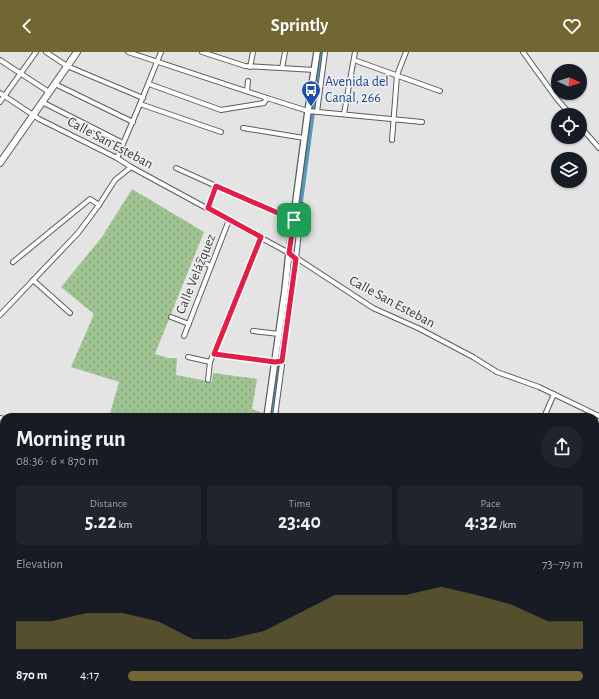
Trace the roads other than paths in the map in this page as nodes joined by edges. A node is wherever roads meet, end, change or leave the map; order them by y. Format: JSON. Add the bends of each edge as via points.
{"nodes":[{"id":1,"x":36,"y":52,"type":"edge"},
{"id":2,"x":46,"y":52,"type":"edge"},
{"id":3,"x":77,"y":52,"type":"edge"},
{"id":4,"x":128,"y":52,"type":"edge"},
{"id":5,"x":161,"y":52,"type":"edge"},
{"id":6,"x":202,"y":52,"type":"edge"},
{"id":7,"x":253,"y":52,"type":"edge"},
{"id":8,"x":285,"y":52,"type":"edge"},
{"id":9,"x":317,"y":52,"type":"edge"},
{"id":10,"x":326,"y":52,"type":"edge"},
{"id":11,"x":355,"y":52,"type":"edge"},
{"id":12,"x":406,"y":52,"type":"edge"},
{"id":13,"x":523,"y":52,"type":"edge"},
{"id":14,"x":0,"y":60,"type":"edge"},
{"id":15,"x":354,"y":60,"type":"junction"},
{"id":16,"x":157,"y":62,"type":"junction"},
{"id":17,"x":67,"y":66,"type":"junction"},
{"id":18,"x":250,"y":67,"type":"junction"},
{"id":19,"x":282,"y":68,"type":"junction"},
{"id":20,"x":315,"y":70,"type":"junction"},
{"id":21,"x":21,"y":74,"type":"junction"},
{"id":22,"x":397,"y":75,"type":"junction"},
{"id":23,"x":248,"y":81,"type":"dead end"},
{"id":24,"x":55,"y":84,"type":"junction"},
{"id":25,"x":149,"y":84,"type":"junction"},
{"id":26,"x":440,"y":91,"type":"dead end"},
{"id":27,"x":49,"y":92,"type":"junction"},
{"id":28,"x":247,"y":92,"type":"junction"},
{"id":29,"x":0,"y":93,"type":"edge"},
{"id":30,"x":5,"y":96,"type":"junction"},
{"id":31,"x":143,"y":98,"type":"junction"},
{"id":32,"x":267,"y":98,"type":"junction"},
{"id":33,"x":0,"y":102,"type":"edge"},
{"id":34,"x":42,"y":102,"type":"junction"},
{"id":35,"x":140,"y":104,"type":"junction"},
{"id":36,"x":565,"y":108,"type":"edge"},
{"id":37,"x":313,"y":111,"type":"junction"},
{"id":38,"x":344,"y":114,"type":"junction"},
{"id":39,"x":33,"y":115,"type":"junction"},
{"id":40,"x":394,"y":119,"type":"junction"},
{"id":41,"x":133,"y":122,"type":"junction"},
{"id":42,"x":422,"y":122,"type":"dead end"},
{"id":43,"x":243,"y":128,"type":"dead end"},
{"id":44,"x":221,"y":132,"type":"dead end"},
{"id":45,"x":587,"y":134,"type":"edge"},
{"id":46,"x":304,"y":138,"type":"junction"},
{"id":47,"x":392,"y":140,"type":"dead end"},
{"id":48,"x":123,"y":143,"type":"junction"},
{"id":49,"x":599,"y":148,"type":"edge"},
{"id":50,"x":117,"y":158,"type":"junction"},
{"id":51,"x":123,"y":162,"type":"junction"},
{"id":52,"x":0,"y":163,"type":"edge"},
{"id":53,"x":131,"y":167,"type":"junction"},
{"id":54,"x":176,"y":168,"type":"dead end"},
{"id":55,"x":122,"y":173,"type":"junction"},
{"id":56,"x":216,"y":186,"type":"junction"},
{"id":57,"x":99,"y":205,"type":"junction"},
{"id":58,"x":302,"y":206,"type":"dead end"},
{"id":59,"x":208,"y":208,"type":"junction"},
{"id":60,"x":230,"y":220,"type":"junction"},
{"id":61,"x":294,"y":220,"type":"junction"},
{"id":62,"x":261,"y":237,"type":"junction"},
{"id":63,"x":289,"y":253,"type":"junction"},
{"id":64,"x":296,"y":259,"type":"junction"},
{"id":65,"x":199,"y":260,"type":"dead end"},
{"id":66,"x":13,"y":262,"type":"dead end"},
{"id":67,"x":212,"y":266,"type":"junction"},
{"id":68,"x":33,"y":280,"type":"junction"},
{"id":69,"x":70,"y":313,"type":"dead end"},
{"id":70,"x":0,"y":315,"type":"edge"},
{"id":71,"x":171,"y":318,"type":"dead end"},
{"id":72,"x":188,"y":324,"type":"junction"},
{"id":73,"x":253,"y":331,"type":"dead end"},
{"id":74,"x":279,"y":334,"type":"junction"},
{"id":75,"x":184,"y":336,"type":"dead end"},
{"id":76,"x":214,"y":354,"type":"junction"},
{"id":77,"x":188,"y":357,"type":"dead end"},
{"id":78,"x":282,"y":361,"type":"junction"},
{"id":79,"x":210,"y":362,"type":"junction"},
{"id":80,"x":275,"y":362,"type":"junction"},
{"id":81,"x":208,"y":380,"type":"dead end"},
{"id":82,"x":554,"y":394,"type":"junction"},
{"id":83,"x":268,"y":413,"type":"edge"},
{"id":84,"x":276,"y":413,"type":"edge"},
{"id":85,"x":546,"y":413,"type":"edge"},
{"id":86,"x":593,"y":413,"type":"edge"}],
"edges":[{"from":1,"to":21,"type":"street"},
{"from":2,"to":17,"type":"street"},
{"from":3,"to":17,"type":"main road"},
{"from":4,"to":16,"type":"street"},
{"from":5,"to":16,"type":"street"},
{"from":6,"to":18,"type":"street"},
{"from":7,"to":18,"type":"street"},
{"from":8,"to":19,"type":"street"},
{"from":9,"to":20,"type":"street"},
{"from":10,"to":37,"type":"street"},
{"from":11,"to":15,"type":"street"},
{"from":12,"to":22,"type":"street"},
{"from":13,"to":36,"type":"street"},
{"from":14,"to":21,"type":"street"},
{"from":15,"to":22,"type":"street"},
{"from":15,"to":38,"type":"street"},
{"from":16,"to":25,"type":"street"},
{"from":16,"to":28,"type":"street"},
{"from":17,"to":24,"type":"main road"},
{"from":17,"to":31,"type":"street"},
{"from":18,"to":19,"type":"street"},
{"from":19,"to":20,"type":"street"},
{"from":20,"to":37,"type":"street"},
{"from":21,"to":27,"type":"street"},
{"from":21,"to":30,"type":"street"},
{"from":22,"to":26,"type":"street"},
{"from":22,"to":40,"type":"street"},
{"from":23,"to":28,"type":"street"},
{"from":24,"to":27,"type":"main road"},
{"from":24,"to":41,"type":"street"},
{"from":25,"to":31,"type":"street"},
{"from":25,"to":32,"type":"street","via":[[221,110],[264,103]]},
{"from":27,"to":34,"type":"main road"},
{"from":28,"to":32,"type":"street"},
{"from":29,"to":30,"type":"street","name":"Calle San Esteban"},
{"from":30,"to":33,"type":"street"},
{"from":30,"to":39,"type":"street","name":"Calle San Esteban"},
{"from":31,"to":35,"type":"street"},
{"from":32,"to":37,"type":"street"},
{"from":34,"to":39,"type":"main road"},
{"from":34,"to":48,"type":"street"},
{"from":35,"to":41,"type":"street"},
{"from":35,"to":44,"type":"street"},
{"from":37,"to":38,"type":"street"},
{"from":37,"to":46,"type":"street"},
{"from":38,"to":40,"type":"street"},
{"from":39,"to":50,"type":"street","name":"Calle San Esteban"},
{"from":39,"to":52,"type":"main road"},
{"from":40,"to":42,"type":"street"},
{"from":40,"to":47,"type":"street"},
{"from":41,"to":48,"type":"street"},
{"from":43,"to":46,"type":"street"},
{"from":45,"to":49,"type":"street"},
{"from":46,"to":61,"type":"street"},
{"from":48,"to":50,"type":"street"},
{"from":50,"to":51,"type":"street","name":"Calle San Esteban"},
{"from":51,"to":53,"type":"street","name":"Calle San Esteban"},
{"from":51,"to":55,"type":"street","via":[[125,165]]},
{"from":53,"to":55,"type":"street"},
{"from":53,"to":59,"type":"street","name":"Calle San Esteban"},
{"from":54,"to":56,"type":"street"},
{"from":55,"to":57,"type":"street","via":[[111,184]]},
{"from":56,"to":59,"type":"street"},
{"from":56,"to":61,"type":"street"},
{"from":57,"to":66,"type":"street","via":[[90,199]]},
{"from":57,"to":68,"type":"street","via":[[78,233]]},
{"from":58,"to":64,"type":"street"},
{"from":59,"to":60,"type":"street","name":"Calle San Esteban"},
{"from":60,"to":62,"type":"street","name":"Calle San Esteban"},
{"from":60,"to":67,"type":"street","name":"Calle Velázquez"},
{"from":61,"to":63,"type":"street"},
{"from":62,"to":63,"type":"street","name":"Calle San Esteban"},
{"from":62,"to":76,"type":"street"},
{"from":63,"to":64,"type":"street","name":"Calle San Esteban"},
{"from":63,"to":74,"type":"street"},
{"from":64,"to":78,"type":"street"},
{"from":64,"to":82,"type":"street","name":"Calle San Esteban","via":[[373,308],[420,329],[497,372]]},
{"from":65,"to":67,"type":"street"},
{"from":67,"to":72,"type":"street","name":"Calle Velázquez"},
{"from":68,"to":69,"type":"street"},
{"from":68,"to":70,"type":"street"},
{"from":71,"to":72,"type":"street"},
{"from":72,"to":75,"type":"street","name":"Calle Velázquez"},
{"from":73,"to":74,"type":"street"},
{"from":74,"to":80,"type":"street"},
{"from":76,"to":79,"type":"street"},
{"from":76,"to":80,"type":"street"},
{"from":77,"to":79,"type":"street"},
{"from":78,"to":80,"type":"street"},
{"from":78,"to":84,"type":"street"},
{"from":79,"to":81,"type":"street"},
{"from":80,"to":83,"type":"street"},
{"from":82,"to":85,"type":"street"},
{"from":82,"to":86,"type":"street","name":"Calle San Esteban"}]}
